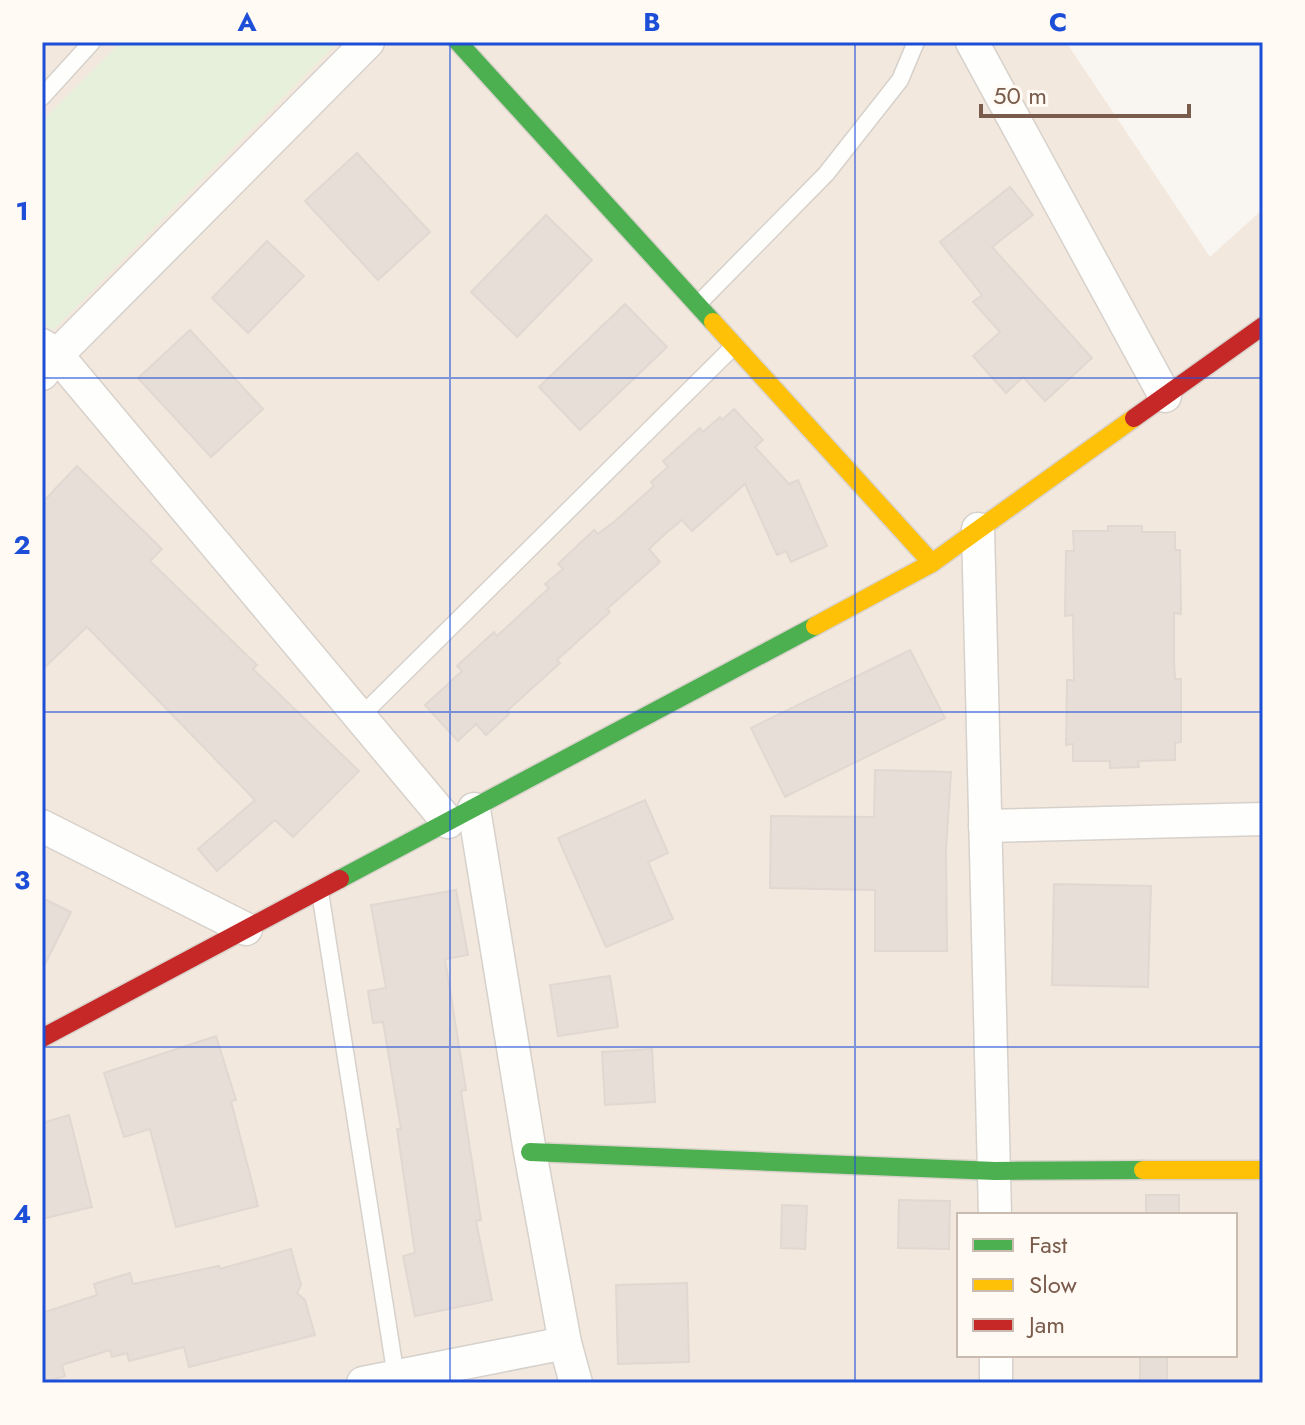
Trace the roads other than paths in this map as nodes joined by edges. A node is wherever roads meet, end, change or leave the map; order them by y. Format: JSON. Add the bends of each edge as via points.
{"nodes":[{"id":1,"x":368,"y":42,"type":"edge"},
{"id":2,"x":458,"y":42,"type":"edge"},
{"id":3,"x":916,"y":42,"type":"edge"},
{"id":4,"x":972,"y":42,"type":"edge"},
{"id":5,"x":85,"y":44,"type":"edge"},
{"id":6,"x":42,"y":97,"type":"edge"},
{"id":7,"x":696,"y":306,"type":"junction"},
{"id":8,"x":1263,"y":326,"type":"edge"},
{"id":9,"x":733,"y":347,"type":"junction"},
{"id":10,"x":47,"y":358,"type":"edge"},
{"id":11,"x":1165,"y":396,"type":"junction"},
{"id":12,"x":978,"y":529,"type":"junction"},
{"id":13,"x":932,"y":563,"type":"junction"},
{"id":14,"x":360,"y":717,"type":"junction"},
{"id":15,"x":461,"y":816,"type":"junction"},
{"id":16,"x":1263,"y":819,"type":"edge"},
{"id":17,"x":42,"y":826,"type":"edge"},
{"id":18,"x":985,"y":826,"type":"junction"},
{"id":19,"x":320,"y":890,"type":"junction"},
{"id":20,"x":246,"y":929,"type":"junction"},
{"id":21,"x":42,"y":1038,"type":"edge"},
{"id":22,"x":530,"y":1152,"type":"junction"},
{"id":23,"x":1263,"y":1170,"type":"edge"},
{"id":24,"x":995,"y":1171,"type":"junction"},
{"id":25,"x":995,"y":1213,"type":"edge"},
{"id":26,"x":565,"y":1343,"type":"junction"},
{"id":27,"x":996,"y":1357,"type":"edge"},
{"id":28,"x":396,"y":1377,"type":"junction"},
{"id":29,"x":363,"y":1383,"type":"edge"},
{"id":30,"x":576,"y":1383,"type":"edge"},
{"id":31,"x":996,"y":1383,"type":"edge"}],
"edges":[{"from":1,"to":10,"type":"street"},
{"from":2,"to":7,"type":"street"},
{"from":3,"to":7,"type":"lane","via":[[900,80],[826,174]]},
{"from":4,"to":11,"type":"street"},
{"from":5,"to":6,"type":"lane"},
{"from":7,"to":9,"type":"street"},
{"from":8,"to":11,"type":"street"},
{"from":9,"to":13,"type":"street"},
{"from":9,"to":14,"type":"lane"},
{"from":10,"to":14,"type":"street"},
{"from":11,"to":12,"type":"street"},
{"from":12,"to":13,"type":"street"},
{"from":12,"to":18,"type":"street"},
{"from":13,"to":15,"type":"street"},
{"from":14,"to":15,"type":"street"},
{"from":15,"to":19,"type":"street"},
{"from":15,"to":22,"type":"street"},
{"from":16,"to":18,"type":"street"},
{"from":17,"to":20,"type":"street"},
{"from":18,"to":24,"type":"street"},
{"from":19,"to":20,"type":"street"},
{"from":19,"to":28,"type":"lane"},
{"from":20,"to":21,"type":"street"},
{"from":22,"to":24,"type":"street"},
{"from":22,"to":26,"type":"street"},
{"from":23,"to":24,"type":"street"},
{"from":24,"to":25,"type":"street"},
{"from":26,"to":28,"type":"street"},
{"from":26,"to":30,"type":"street"},
{"from":27,"to":31,"type":"street"},
{"from":28,"to":29,"type":"street"}]}
